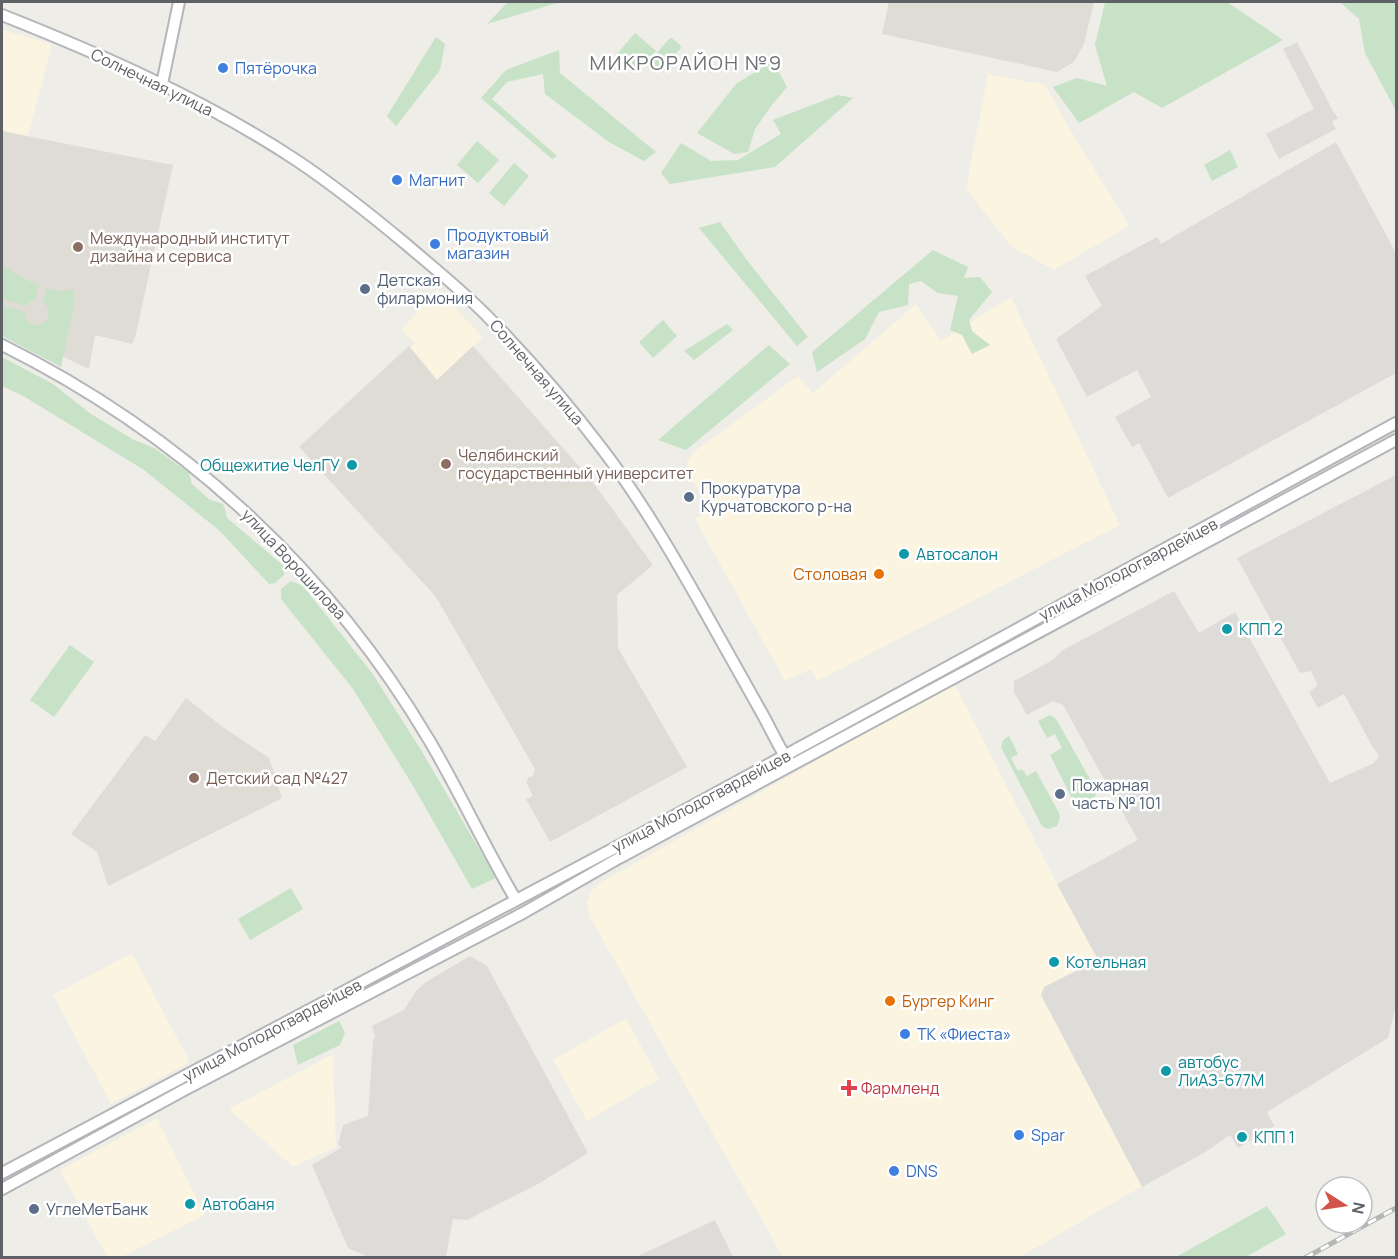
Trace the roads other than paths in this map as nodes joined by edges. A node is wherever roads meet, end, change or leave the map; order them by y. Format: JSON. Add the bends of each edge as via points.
{"nodes":[{"id":1,"x":179,"y":2,"type":"edge"},
{"id":2,"x":2,"y":15,"type":"edge"},
{"id":3,"x":162,"y":84,"type":"junction"},
{"id":4,"x":2,"y":345,"type":"edge"},
{"id":5,"x":1396,"y":423,"type":"edge"},
{"id":6,"x":1396,"y":440,"type":"edge"},
{"id":7,"x":1161,"y":552,"type":"junction"},
{"id":8,"x":1168,"y":563,"type":"junction"},
{"id":9,"x":1017,"y":629,"type":"junction"},
{"id":10,"x":1024,"y":640,"type":"junction"},
{"id":11,"x":784,"y":756,"type":"junction"},
{"id":12,"x":791,"y":766,"type":"junction"},
{"id":13,"x":516,"y":900,"type":"junction"},
{"id":14,"x":523,"y":913,"type":"junction"},
{"id":15,"x":471,"y":924,"type":"junction"},
{"id":16,"x":478,"y":936,"type":"junction"},
{"id":17,"x":178,"y":1079,"type":"junction"},
{"id":18,"x":184,"y":1090,"type":"junction"},
{"id":19,"x":2,"y":1173,"type":"edge"},
{"id":20,"x":2,"y":1188,"type":"edge"}],
"edges":[{"from":1,"to":3,"type":"main road"},
{"from":2,"to":3,"type":"main road","name":"Солнечная улица"},
{"from":3,"to":11,"type":"main road","name":"Солнечная улица","via":[[251,132],[336,188],[489,318],[578,418],[639,501],[684,574]]},
{"from":4,"to":13,"type":"main road","name":"улица Ворошилова","via":[[53,372],[159,440],[243,509],[306,571],[348,621],[423,730]]},
{"from":5,"to":7,"type":"main road","name":"улица Молодогвардейцев"},
{"from":6,"to":8,"type":"main road","name":"улица Молодогвардейцев"},
{"from":7,"to":8,"type":"main road"},
{"from":7,"to":9,"type":"main road","name":"улица Молодогвардейцев"},
{"from":8,"to":10,"type":"main road","name":"улица Молодогвардейцев"},
{"from":9,"to":10,"type":"main road"},
{"from":9,"to":11,"type":"main road","name":"улица Молодогвардейцев"},
{"from":10,"to":12,"type":"main road","name":"улица Молодогвардейцев"},
{"from":11,"to":12,"type":"main road","name":"Солнечная улица"},
{"from":11,"to":13,"type":"main road","name":"улица Молодогвардейцев"},
{"from":12,"to":14,"type":"main road","name":"улица Молодогвардейцев"},
{"from":13,"to":14,"type":"main road","name":"улица Ворошилова"},
{"from":13,"to":15,"type":"main road","name":"улица Молодогвардейцев"},
{"from":14,"to":16,"type":"main road","name":"улица Молодогвардейцев"},
{"from":15,"to":16,"type":"main road"},
{"from":15,"to":17,"type":"main road","name":"улица Молодогвардейцев"},
{"from":16,"to":18,"type":"main road","name":"улица Молодогвардейцев"},
{"from":17,"to":18,"type":"main road"},
{"from":17,"to":19,"type":"main road","name":"улица Молодогвардейцев"},
{"from":18,"to":20,"type":"main road","name":"улица Молодогвардейцев"}]}
